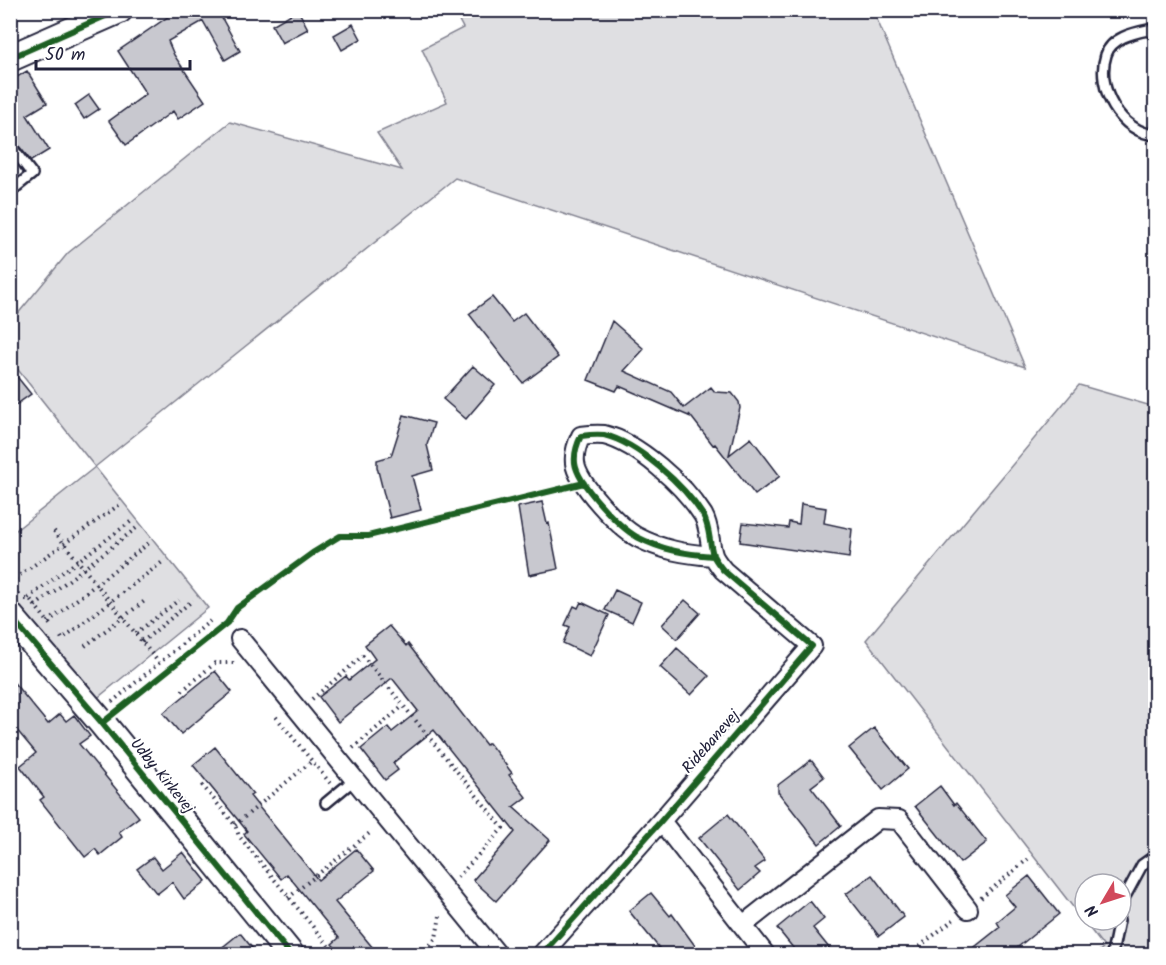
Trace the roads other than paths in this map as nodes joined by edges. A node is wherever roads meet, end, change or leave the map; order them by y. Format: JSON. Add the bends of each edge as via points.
{"nodes":[{"id":1,"x":119,"y":10,"type":"edge"},
{"id":2,"x":1155,"y":36,"type":"edge"},
{"id":3,"x":10,"y":58,"type":"edge"},
{"id":4,"x":1155,"y":135,"type":"edge"},
{"id":5,"x":10,"y":145,"type":"edge"},
{"id":6,"x":16,"y":187,"type":"dead end"},
{"id":7,"x":713,"y":556,"type":"junction"},
{"id":8,"x":19,"y":607,"type":"edge"},
{"id":9,"x":240,"y":639,"type":"dead end"},
{"id":10,"x":355,"y":780,"type":"junction"},
{"id":11,"x":326,"y":803,"type":"dead end"},
{"id":12,"x":661,"y":821,"type":"junction"},
{"id":13,"x":1155,"y":855,"type":"edge"},
{"id":14,"x":1133,"y":883,"type":"edge"},
{"id":15,"x":968,"y":909,"type":"dead end"},
{"id":16,"x":743,"y":925,"type":"junction"},
{"id":17,"x":1117,"y":932,"type":"edge"},
{"id":18,"x":290,"y":954,"type":"edge"},
{"id":19,"x":497,"y":954,"type":"edge"},
{"id":20,"x":542,"y":954,"type":"edge"},
{"id":21,"x":765,"y":954,"type":"edge"},
{"id":22,"x":1112,"y":954,"type":"edge"}],
"edges":[{"from":1,"to":3,"type":"street"},
{"from":2,"to":4,"type":"lane","via":[[1148,30],[1115,42],[1106,54],[1104,71],[1107,94],[1120,118],[1143,135]]},
{"from":5,"to":6,"type":"lane","via":[[32,174]]},
{"from":7,"to":7,"type":"street","name":"Ridebanevej","via":[[679,553],[635,536],[608,513],[574,464],[581,436],[601,434],[616,439],[660,467],[703,516]]},
{"from":7,"to":12,"type":"street","name":"Ridebanevej","via":[[723,570],[812,646]]},
{"from":8,"to":18,"type":"street","name":"Udby Kirkevej","via":[[29,637]]},
{"from":9,"to":10,"type":"street"},
{"from":10,"to":11,"type":"lane"},
{"from":10,"to":19,"type":"street"},
{"from":12,"to":16,"type":"street"},
{"from":12,"to":20,"type":"street","name":"Ridebanevej"},
{"from":13,"to":14,"type":"lane","via":[[1142,865]]},
{"from":15,"to":16,"type":"street","via":[[899,820],[878,819]]},
{"from":16,"to":21,"type":"street"},
{"from":17,"to":22,"type":"lane"}]}
